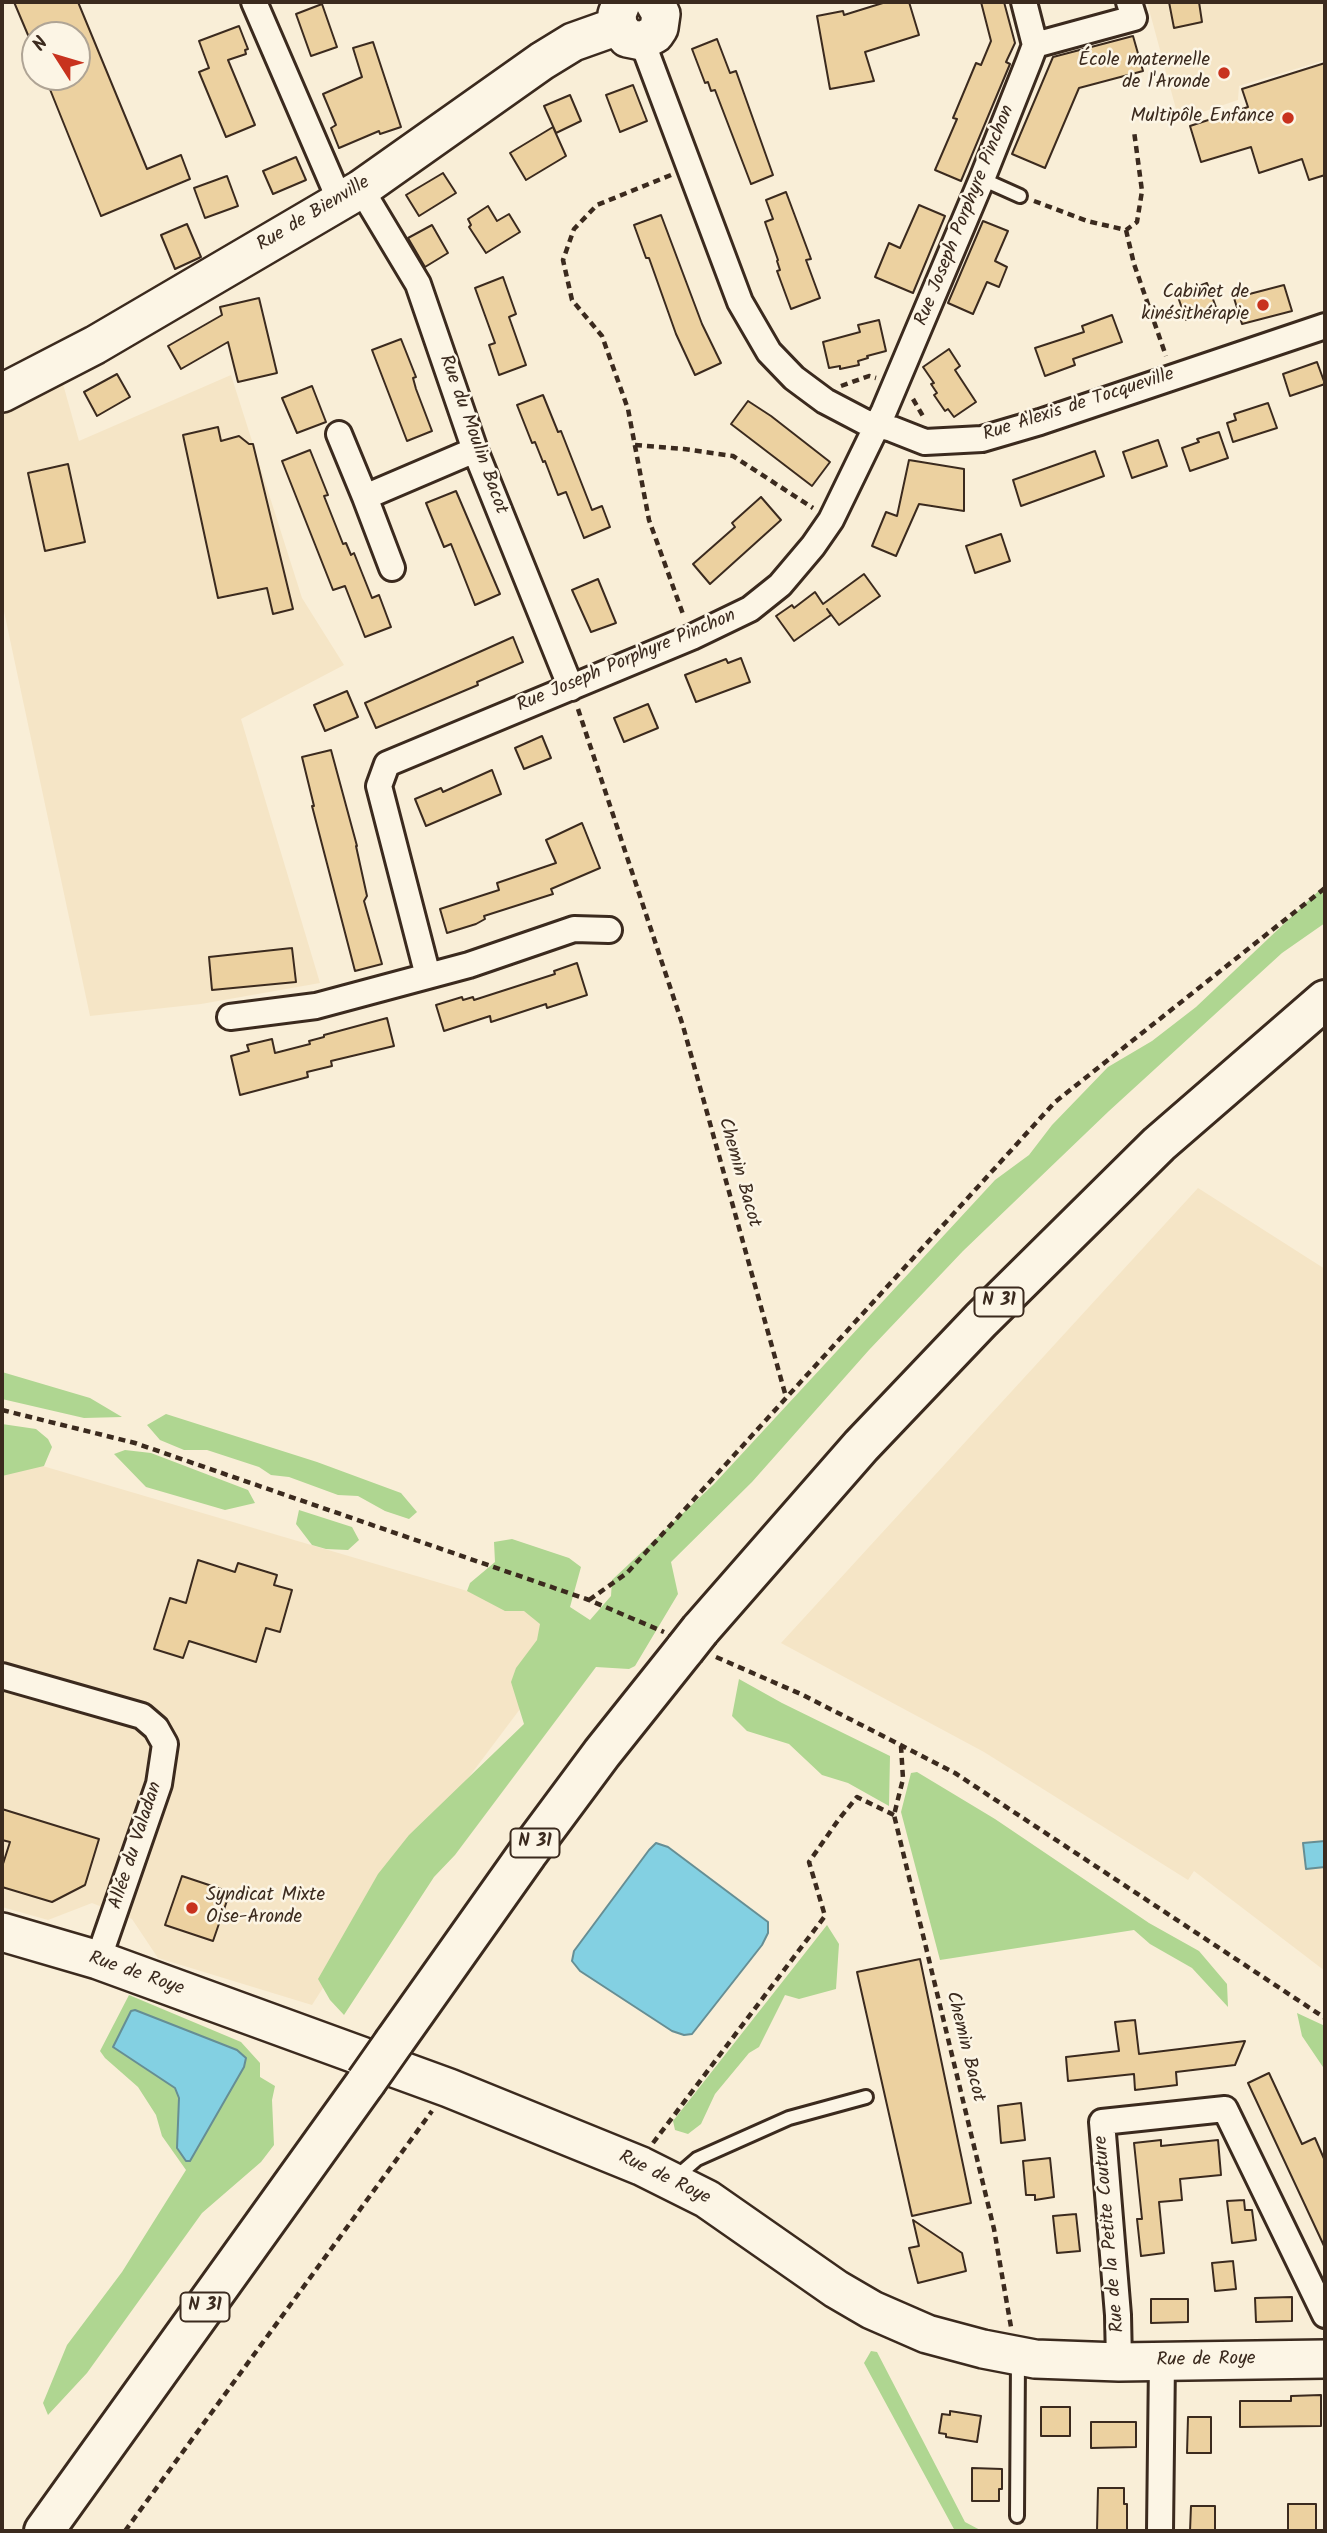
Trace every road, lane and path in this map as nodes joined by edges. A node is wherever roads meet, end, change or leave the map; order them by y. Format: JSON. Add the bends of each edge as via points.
{"nodes":[{"id":1,"x":254,"y":2,"type":"edge"},
{"id":2,"x":653,"y":2,"type":"edge"},
{"id":3,"x":1024,"y":2,"type":"edge"},
{"id":4,"x":1129,"y":2,"type":"edge"},
{"id":5,"x":628,"y":23,"type":"edge"},
{"id":6,"x":1035,"y":45,"type":"junction"},
{"id":7,"x":1134,"y":131,"type":"dead end"},
{"id":8,"x":690,"y":168,"type":"junction"},
{"id":9,"x":982,"y":179,"type":"junction"},
{"id":10,"x":350,"y":195,"type":"junction"},
{"id":11,"x":1020,"y":196,"type":"joint"},
{"id":12,"x":1126,"y":230,"type":"junction"},
{"id":13,"x":1325,"y":326,"type":"edge"},
{"id":14,"x":1172,"y":376,"type":"junction"},
{"id":15,"x":2,"y":393,"type":"edge"},
{"id":16,"x":878,"y":425,"type":"junction"},
{"id":17,"x":339,"y":434,"type":"dead end"},
{"id":18,"x":635,"y":445,"type":"junction"},
{"id":19,"x":475,"y":450,"type":"junction"},
{"id":20,"x":365,"y":497,"type":"junction"},
{"id":21,"x":831,"y":520,"type":"junction"},
{"id":22,"x":392,"y":568,"type":"dead end"},
{"id":23,"x":692,"y":637,"type":"junction"},
{"id":24,"x":571,"y":688,"type":"junction"},
{"id":25,"x":1325,"y":888,"type":"edge"},
{"id":26,"x":609,"y":930,"type":"dead end"},
{"id":27,"x":428,"y":976,"type":"junction"},
{"id":28,"x":1325,"y":1000,"type":"edge"},
{"id":29,"x":230,"y":1017,"type":"dead end"},
{"id":30,"x":786,"y":1397,"type":"junction"},
{"id":31,"x":589,"y":1600,"type":"dead end"},
{"id":32,"x":2,"y":1675,"type":"edge"},
{"id":33,"x":901,"y":1746,"type":"dead end"},
{"id":34,"x":894,"y":1815,"type":"junction"},
{"id":35,"x":2,"y":1932,"type":"edge"},
{"id":36,"x":98,"y":1960,"type":"junction"},
{"id":37,"x":449,"y":2088,"type":"junction"},
{"id":38,"x":866,"y":2097,"type":"dead end"},
{"id":39,"x":656,"y":2173,"type":"junction"},
{"id":40,"x":1325,"y":2315,"type":"edge"},
{"id":41,"x":1014,"y":2356,"type":"junction"},
{"id":42,"x":1325,"y":2359,"type":"edge"},
{"id":43,"x":1162,"y":2361,"type":"junction"},
{"id":44,"x":1119,"y":2362,"type":"junction"},
{"id":45,"x":1017,"y":2516,"type":"dead end"},
{"id":46,"x":44,"y":2531,"type":"edge"},
{"id":47,"x":125,"y":2531,"type":"edge"},
{"id":48,"x":1160,"y":2531,"type":"edge"}],
"edges":[{"from":1,"to":10,"type":"street","name":"Rue du Moulin Bacot"},
{"from":2,"to":5,"type":"main road","via":[[661,14],[654,34]]},
{"from":3,"to":6,"type":"street"},
{"from":4,"to":6,"type":"street","via":[[1134,18]]},
{"from":5,"to":8,"type":"street","name":"Rue Alexis de Tocqueville"},
{"from":5,"to":10,"type":"main road","name":"Rue de Bienville","via":[[573,42],[542,61]]},
{"from":6,"to":9,"type":"street","name":"Rue Joseph Porphyre Pinchon"},
{"from":7,"to":12,"type":"path","via":[[1142,191],[1137,222]]},
{"from":8,"to":16,"type":"street","name":"Rue Alexis de Tocqueville","via":[[740,302],[769,352],[825,401]]},
{"from":8,"to":18,"type":"path","via":[[597,205],[574,229],[563,260],[572,300],[602,336]]},
{"from":9,"to":11,"type":"lane"},
{"from":9,"to":16,"type":"street","name":"Rue Joseph Porphyre Pinchon"},
{"from":10,"to":15,"type":"main road","name":"Rue de Bienville","via":[[95,345]]},
{"from":10,"to":19,"type":"street","name":"Rue du Moulin Bacot","via":[[418,284]]},
{"from":11,"to":12,"type":"path"},
{"from":12,"to":14,"type":"path"},
{"from":13,"to":14,"type":"street","name":"Rue Alexis de Tocqueville"},
{"from":14,"to":16,"type":"street","name":"Rue Alexis de Tocqueville","via":[[982,439],[925,442]]},
{"from":16,"to":21,"type":"street","name":"Rue Joseph Porphyre Pinchon"},
{"from":17,"to":20,"type":"street"},
{"from":18,"to":21,"type":"path","via":[[733,456]]},
{"from":18,"to":23,"type":"path","via":[[649,520]]},
{"from":19,"to":20,"type":"street"},
{"from":19,"to":24,"type":"street","name":"Rue du Moulin Bacot"},
{"from":20,"to":22,"type":"street"},
{"from":21,"to":23,"type":"street","name":"Rue Joseph Porphyre Pinchon","via":[[780,585],[750,609]]},
{"from":23,"to":24,"type":"street","name":"Rue Joseph Porphyre Pinchon"},
{"from":24,"to":27,"type":"street","name":"Rue Joseph Porphyre Pinchon","via":[[387,764],[379,786]]},
{"from":24,"to":30,"type":"path","name":"Chemin Bacot","via":[[682,1026]]},
{"from":25,"to":30,"type":"path","via":[[1055,1102]]},
{"from":26,"to":27,"type":"street","via":[[574,929]]},
{"from":27,"to":29,"type":"street","via":[[316,1006]]},
{"from":28,"to":46,"type":"main road","number":"N 31","bridge":true,"via":[[1159,1144],[981,1320],[861,1446],[693,1640],[536,1842]]},
{"from":30,"to":31,"type":"path","via":[[626,1573]]},
{"from":32,"to":36,"type":"street","name":"Allée du Valadan","via":[[142,1716],[165,1744],[159,1784]]},
{"from":33,"to":34,"type":"path","name":"Chemin Bacot","via":[[903,1779]]},
{"from":34,"to":39,"type":"path","via":[[857,1797],[809,1862],[825,1916],[645,2152]]},
{"from":34,"to":41,"type":"path","name":"Chemin Bacot","via":[[994,2229]]},
{"from":35,"to":36,"type":"main road","name":"Rue de Roye"},
{"from":36,"to":37,"type":"main road","name":"Rue de Roye"},
{"from":37,"to":39,"type":"main road","name":"Rue de Roye"},
{"from":37,"to":47,"type":"path"},
{"from":38,"to":39,"type":"lane","via":[[789,2118]]},
{"from":39,"to":41,"type":"main road","name":"Rue de Roye","via":[[735,2217],[872,2310],[927,2334]]},
{"from":40,"to":44,"type":"street","name":"Rue de la Petite Couture","via":[[1225,2109],[1102,2122],[1108,2295]]},
{"from":41,"to":44,"type":"main road","name":"Rue de Roye"},
{"from":41,"to":45,"type":"lane"},
{"from":42,"to":43,"type":"main road","name":"Rue de Roye"},
{"from":43,"to":44,"type":"main road","name":"Rue de Roye"},
{"from":43,"to":48,"type":"street"}]}
